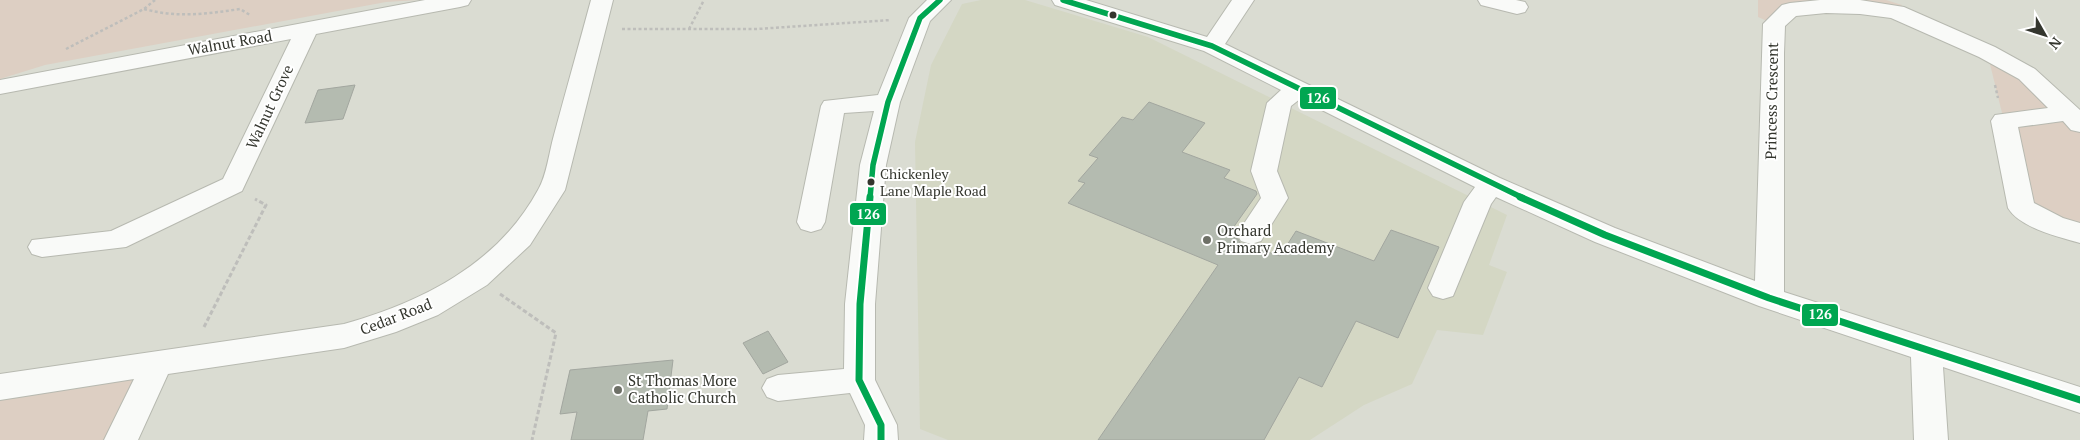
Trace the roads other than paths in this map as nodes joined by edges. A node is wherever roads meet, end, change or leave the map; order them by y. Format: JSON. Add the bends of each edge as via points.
{"nodes":[{"id":1,"x":460,"y":0,"type":"edge"},
{"id":2,"x":602,"y":0,"type":"edge"},
{"id":3,"x":940,"y":0,"type":"edge"},
{"id":4,"x":1063,"y":0,"type":"edge"},
{"id":5,"x":1243,"y":0,"type":"edge"},
{"id":6,"x":1489,"y":0,"type":"edge"},
{"id":7,"x":1521,"y":9,"type":"edge"},
{"id":8,"x":307,"y":29,"type":"junction"},
{"id":9,"x":1212,"y":46,"type":"junction"},
{"id":10,"x":0,"y":86,"type":"edge"},
{"id":11,"x":1297,"y":89,"type":"junction"},
{"id":12,"x":888,"y":102,"type":"junction"},
{"id":13,"x":2074,"y":119,"type":"edge"},
{"id":14,"x":1491,"y":184,"type":"junction"},
{"id":15,"x":812,"y":222,"type":"dead end"},
{"id":16,"x":2080,"y":233,"type":"edge"},
{"id":17,"x":1252,"y":234,"type":"dead end"},
{"id":18,"x":42,"y":247,"type":"dead end"},
{"id":19,"x":1443,"y":288,"type":"dead end"},
{"id":20,"x":1769,"y":298,"type":"junction"},
{"id":21,"x":1926,"y":349,"type":"junction"},
{"id":22,"x":172,"y":363,"type":"junction"},
{"id":23,"x":859,"y":380,"type":"junction"},
{"id":24,"x":0,"y":387,"type":"edge"},
{"id":25,"x":778,"y":388,"type":"dead end"},
{"id":26,"x":2080,"y":400,"type":"edge"},
{"id":27,"x":121,"y":440,"type":"edge"},
{"id":28,"x":881,"y":440,"type":"edge"},
{"id":29,"x":1931,"y":440,"type":"edge"}],
"edges":[{"from":1,"to":8,"type":"street","name":"Walnut Road"},
{"from":2,"to":22,"type":"street","name":"Cedar Road","via":[[552,190],[520,238],[477,278],[428,307],[344,336]]},
{"from":3,"to":12,"type":"street","via":[[920,18]]},
{"from":4,"to":9,"type":"street"},
{"from":5,"to":9,"type":"street"},
{"from":6,"to":7,"type":"street"},
{"from":8,"to":10,"type":"street","name":"Walnut Road"},
{"from":8,"to":18,"type":"street","name":"Walnut Grove","via":[[233,185],[116,240]]},
{"from":9,"to":11,"type":"street"},
{"from":11,"to":14,"type":"street"},
{"from":11,"to":17,"type":"street","via":[[1279,103],[1264,171],[1275,198]]},
{"from":12,"to":15,"type":"street","via":[[833,106]]},
{"from":12,"to":23,"type":"street","via":[[873,165],[860,304]]},
{"from":13,"to":16,"type":"street","name":"Princess Crescent","via":[[2004,121],[2022,208],[2053,225]]},
{"from":13,"to":20,"type":"street","name":"Princess Crescent","via":[[2027,74],[1987,52],[1896,12],[1860,6],[1790,10],[1774,24]]},
{"from":14,"to":19,"type":"street","via":[[1478,202]]},
{"from":14,"to":20,"type":"street","via":[[1605,235]]},
{"from":20,"to":21,"type":"street"},
{"from":21,"to":26,"type":"street"},
{"from":21,"to":29,"type":"street"},
{"from":22,"to":24,"type":"street","name":"Cedar Road"},
{"from":22,"to":27,"type":"street"},
{"from":23,"to":25,"type":"street"},
{"from":23,"to":28,"type":"street","via":[[881,425]]}]}
